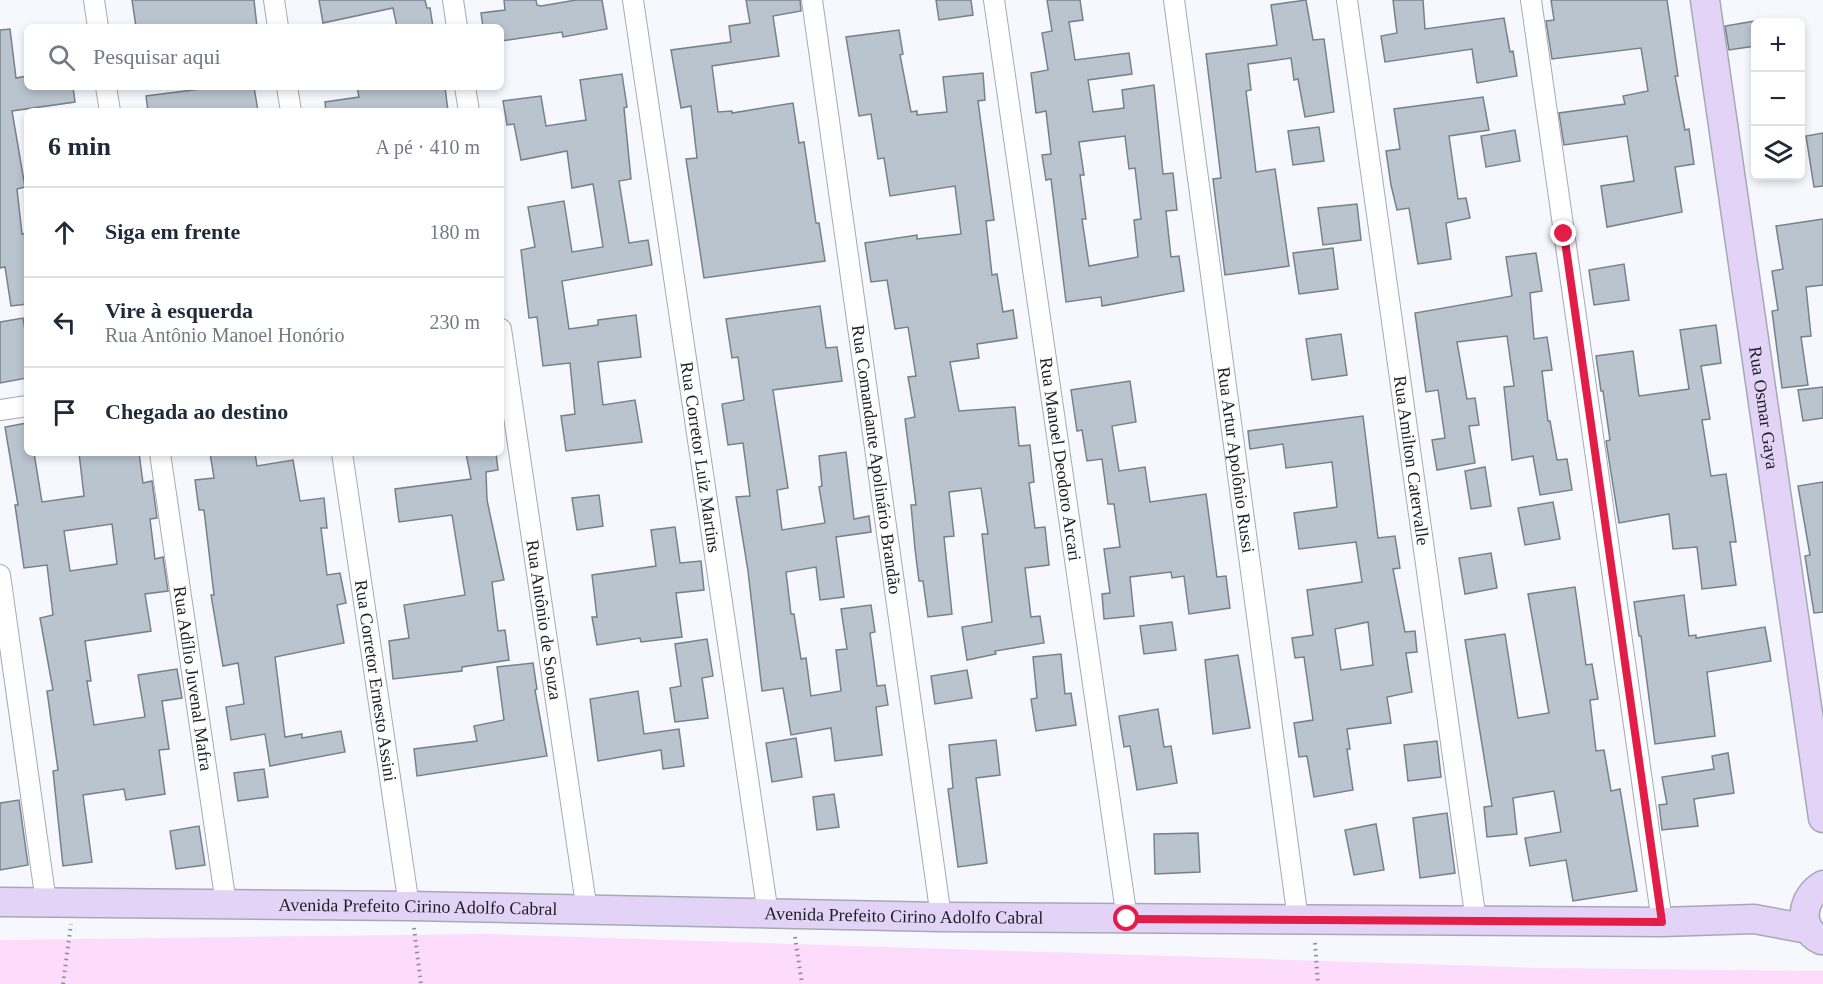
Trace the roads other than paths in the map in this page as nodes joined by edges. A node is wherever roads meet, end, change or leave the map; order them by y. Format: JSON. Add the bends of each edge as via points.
{"nodes":[{"id":1,"x":94,"y":0,"type":"edge"},
{"id":2,"x":274,"y":0,"type":"edge"},
{"id":3,"x":453,"y":0,"type":"edge"},
{"id":4,"x":633,"y":0,"type":"edge"},
{"id":5,"x":812,"y":0,"type":"edge"},
{"id":6,"x":994,"y":0,"type":"edge"},
{"id":7,"x":1174,"y":0,"type":"edge"},
{"id":8,"x":1347,"y":0,"type":"edge"},
{"id":9,"x":1531,"y":0,"type":"edge"},
{"id":10,"x":1705,"y":0,"type":"edge"},
{"id":11,"x":98,"y":24,"type":"edge"},
{"id":12,"x":278,"y":24,"type":"edge"},
{"id":13,"x":457,"y":24,"type":"edge"},
{"id":14,"x":106,"y":90,"type":"edge"},
{"id":15,"x":288,"y":90,"type":"edge"},
{"id":16,"x":466,"y":90,"type":"edge"},
{"id":17,"x":110,"y":108,"type":"edge"},
{"id":18,"x":290,"y":108,"type":"edge"},
{"id":19,"x":468,"y":108,"type":"edge"},
{"id":20,"x":504,"y":351,"type":"edge"},
{"id":21,"x":24,"y":406,"type":"edge"},
{"id":22,"x":0,"y":410,"type":"edge"},
{"id":23,"x":160,"y":456,"type":"edge"},
{"id":24,"x":342,"y":456,"type":"edge"},
{"id":25,"x":0,"y":575,"type":"edge"},
{"id":26,"x":1823,"y":818,"type":"edge"},
{"id":27,"x":1823,"y":885,"type":"edge"},
{"id":28,"x":0,"y":902,"type":"edge"},
{"id":29,"x":46,"y":902,"type":"junction"},
{"id":30,"x":226,"y":904,"type":"junction"},
{"id":31,"x":587,"y":911,"type":"junction"},
{"id":32,"x":411,"y":912,"type":"junction"},
{"id":33,"x":768,"y":914,"type":"junction"},
{"id":34,"x":941,"y":917,"type":"junction"},
{"id":35,"x":1127,"y":919,"type":"junction"},
{"id":36,"x":1476,"y":921,"type":"junction"},
{"id":37,"x":1662,"y":922,"type":"junction"},
{"id":38,"x":1306,"y":928,"type":"junction"},
{"id":39,"x":1816,"y":935,"type":"edge"}],
"edges":[{"from":1,"to":11,"type":"street"},
{"from":2,"to":12,"type":"street"},
{"from":3,"to":13,"type":"street"},
{"from":4,"to":33,"type":"street","name":"Rua Corretor Luiz Martins"},
{"from":5,"to":34,"type":"street","name":"Rua Comandante Apolinário Brandão"},
{"from":6,"to":35,"type":"street","name":"Rua Manoel Deodoro Arcari"},
{"from":7,"to":38,"type":"street","name":"Rua Artur Apolônio Russi"},
{"from":8,"to":36,"type":"street","name":"Rua Amilton Catervalle"},
{"from":9,"to":37,"type":"street"},
{"from":10,"to":26,"type":"main road","name":"Rua Osmar Gaya"},
{"from":14,"to":17,"type":"street"},
{"from":15,"to":18,"type":"street"},
{"from":16,"to":19,"type":"street"},
{"from":20,"to":31,"type":"street","name":"Rua Antônio de Souza"},
{"from":21,"to":22,"type":"street"},
{"from":23,"to":30,"type":"street","name":"Rua Adílio Juvenal Mafra"},
{"from":24,"to":32,"type":"street","name":"Rua Corretor Ernesto Assini"},
{"from":25,"to":29,"type":"street"},
{"from":27,"to":39,"type":"main road","via":[[1805,903],[1804,912]]},
{"from":28,"to":29,"type":"main road","name":"Avenida Prefeito Cirino Adolfo Cabral"},
{"from":29,"to":30,"type":"main road","name":"Avenida Prefeito Cirino Adolfo Cabral"},
{"from":30,"to":32,"type":"main road","name":"Avenida Prefeito Cirino Adolfo Cabral"},
{"from":31,"to":32,"type":"main road","name":"Avenida Prefeito Cirino Adolfo Cabral"},
{"from":31,"to":33,"type":"main road","name":"Avenida Prefeito Cirino Adolfo Cabral"},
{"from":33,"to":34,"type":"main road","name":"Avenida Prefeito Cirino Adolfo Cabral"},
{"from":34,"to":35,"type":"main road","name":"Avenida Prefeito Cirino Adolfo Cabral"},
{"from":35,"to":38,"type":"main road","name":"Avenida Prefeito Cirino Adolfo Cabral"},
{"from":36,"to":37,"type":"main road","name":"Avenida Prefeito Cirino Adolfo Cabral"},
{"from":36,"to":38,"type":"main road","name":"Avenida Prefeito Cirino Adolfo Cabral"},
{"from":37,"to":39,"type":"main road","name":"Avenida Prefeito Cirino Adolfo Cabral","via":[[1754,919]]}]}
